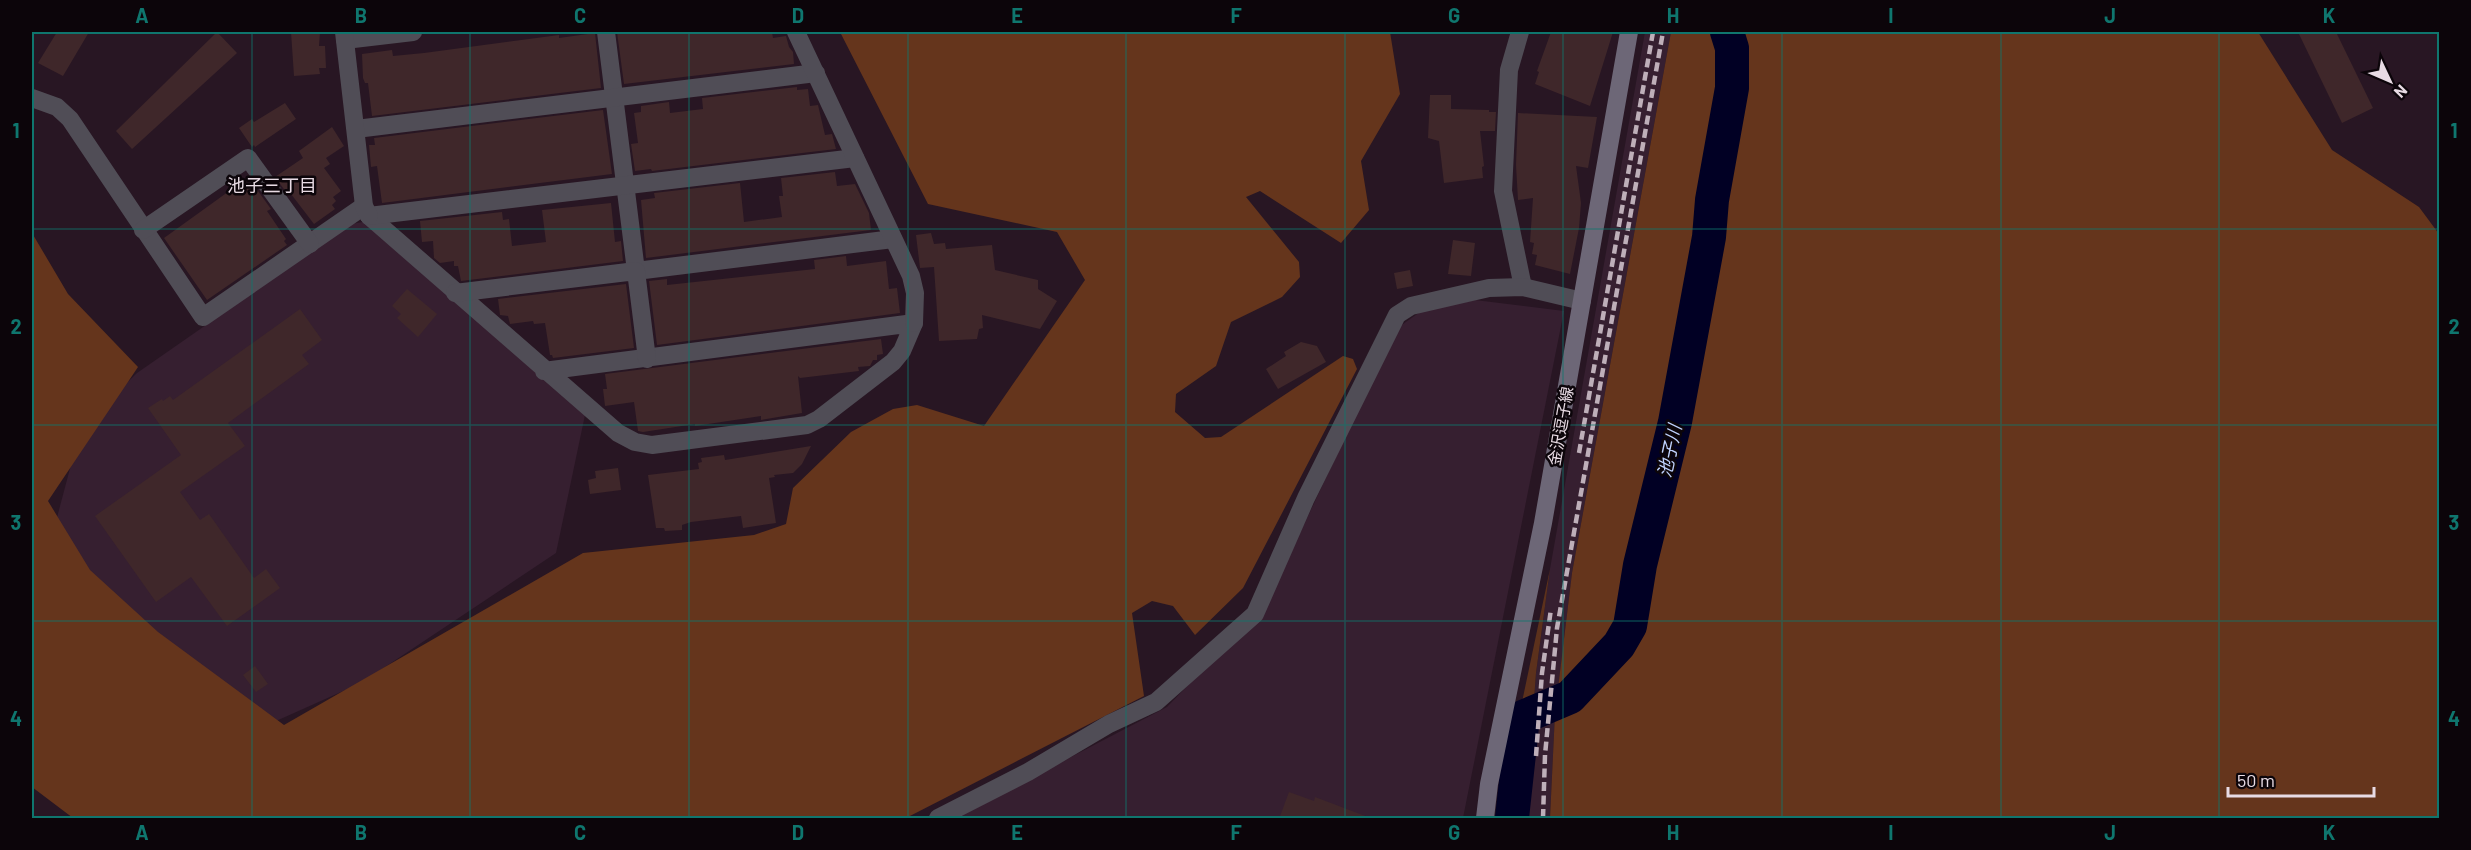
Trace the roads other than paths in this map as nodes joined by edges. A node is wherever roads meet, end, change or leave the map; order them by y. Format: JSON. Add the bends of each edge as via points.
{"nodes":[{"id":1,"x":413,"y":32,"type":"edge"},
{"id":2,"x":606,"y":32,"type":"edge"},
{"id":3,"x":796,"y":32,"type":"edge"},
{"id":4,"x":1520,"y":32,"type":"edge"},
{"id":5,"x":1629,"y":32,"type":"edge"},
{"id":6,"x":345,"y":36,"type":"edge"},
{"id":7,"x":816,"y":73,"type":"junction"},
{"id":8,"x":32,"y":98,"type":"edge"},
{"id":9,"x":614,"y":98,"type":"junction"},
{"id":10,"x":356,"y":129,"type":"junction"},
{"id":11,"x":855,"y":158,"type":"junction"},
{"id":12,"x":625,"y":184,"type":"junction"},
{"id":13,"x":366,"y":211,"type":"junction"},
{"id":14,"x":143,"y":230,"type":"junction"},
{"id":15,"x":893,"y":239,"type":"junction"},
{"id":16,"x":310,"y":244,"type":"junction"},
{"id":17,"x":636,"y":271,"type":"junction"},
{"id":18,"x":1523,"y":287,"type":"junction"},
{"id":19,"x":455,"y":293,"type":"junction"},
{"id":20,"x":1581,"y":301,"type":"junction"},
{"id":21,"x":914,"y":323,"type":"junction"},
{"id":22,"x":647,"y":359,"type":"junction"},
{"id":23,"x":544,"y":371,"type":"junction"},
{"id":24,"x":939,"y":819,"type":"edge"},
{"id":25,"x":1485,"y":819,"type":"edge"}],
"edges":[{"from":1,"to":6,"type":"street"},
{"from":2,"to":9,"type":"street"},
{"from":3,"to":7,"type":"street"},
{"from":4,"to":18,"type":"street","via":[[1509,70],[1503,191]]},
{"from":5,"to":20,"type":"main road","name":"金沢逗子線"},
{"from":6,"to":10,"type":"street"},
{"from":7,"to":9,"type":"street"},
{"from":7,"to":11,"type":"street"},
{"from":8,"to":14,"type":"street","via":[[57,107],[69,118]]},
{"from":9,"to":10,"type":"street"},
{"from":9,"to":12,"type":"street"},
{"from":10,"to":13,"type":"street"},
{"from":11,"to":12,"type":"street"},
{"from":11,"to":15,"type":"street"},
{"from":12,"to":13,"type":"street"},
{"from":12,"to":17,"type":"street"},
{"from":13,"to":16,"type":"street"},
{"from":13,"to":19,"type":"street"},
{"from":14,"to":16,"type":"street","via":[[248,158]]},
{"from":14,"to":16,"type":"street","via":[[203,317]]},
{"from":15,"to":17,"type":"street"},
{"from":15,"to":21,"type":"street","via":[[913,285]]},
{"from":17,"to":19,"type":"street"},
{"from":17,"to":22,"type":"street"},
{"from":18,"to":20,"type":"street"},
{"from":18,"to":24,"type":"street","via":[[1478,290],[1411,306],[1397,315],[1306,498],[1255,614],[1156,702]]},
{"from":19,"to":23,"type":"street"},
{"from":20,"to":25,"type":"main road","name":"金沢逗子線"},
{"from":21,"to":22,"type":"street"},
{"from":21,"to":23,"type":"street","via":[[902,351],[892,362],[819,419],[807,424],[652,445],[618,433]]},
{"from":22,"to":23,"type":"street"}]}
